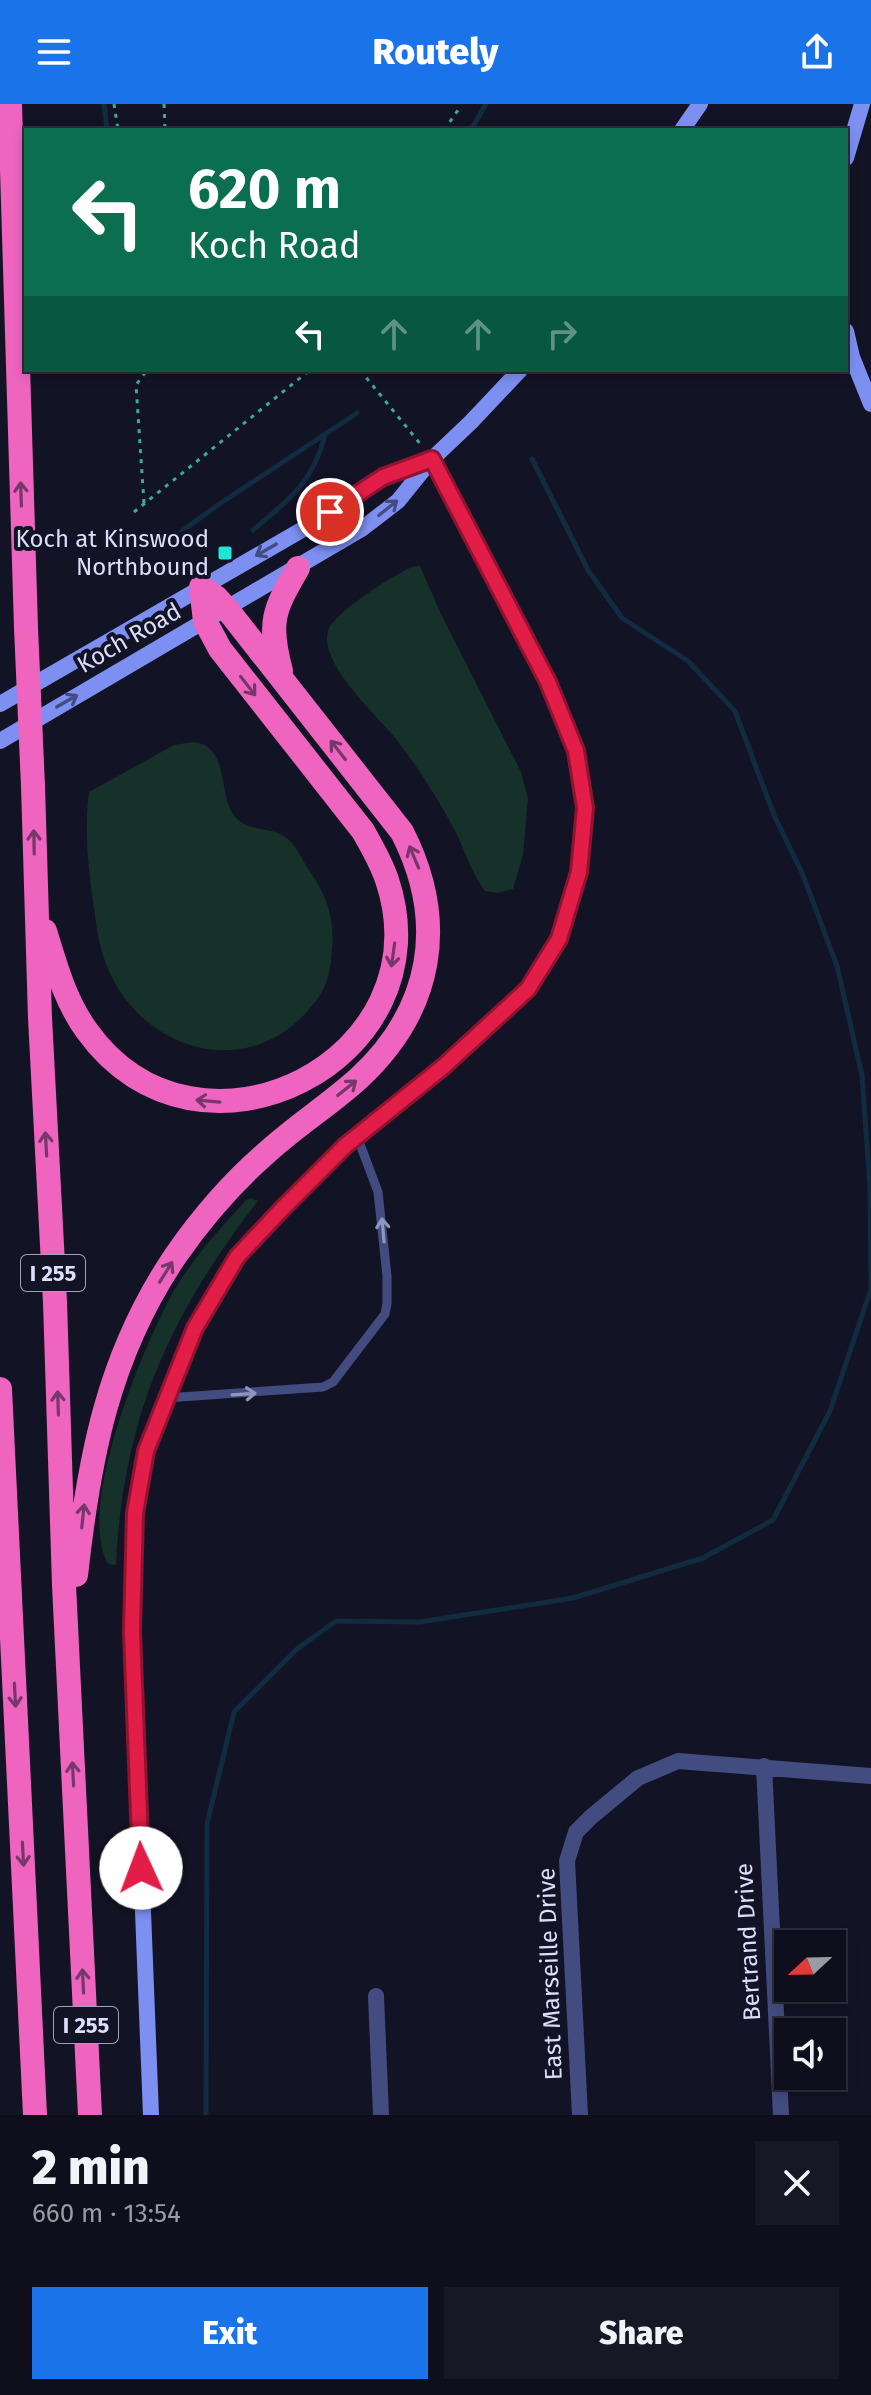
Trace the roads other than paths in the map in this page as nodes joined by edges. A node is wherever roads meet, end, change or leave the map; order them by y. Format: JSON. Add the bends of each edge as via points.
{"nodes":[{"id":1,"x":10,"y":104,"type":"edge"},
{"id":2,"x":700,"y":104,"type":"edge"},
{"id":3,"x":862,"y":104,"type":"edge"},
{"id":4,"x":683,"y":128,"type":"edge"},
{"id":5,"x":848,"y":151,"type":"edge"},
{"id":6,"x":848,"y":340,"type":"edge"},
{"id":7,"x":518,"y":372,"type":"edge"},
{"id":8,"x":871,"y":404,"type":"edge"},
{"id":9,"x":432,"y":459,"type":"junction"},
{"id":10,"x":298,"y":568,"type":"junction"},
{"id":11,"x":201,"y":587,"type":"junction"},
{"id":12,"x":227,"y":609,"type":"junction"},
{"id":13,"x":205,"y":621,"type":"junction"},
{"id":14,"x":284,"y":681,"type":"junction"},
{"id":15,"x":0,"y":704,"type":"edge"},
{"id":16,"x":0,"y":741,"type":"edge"},
{"id":17,"x":36,"y":898,"type":"junction"},
{"id":18,"x":357,"y":1136,"type":"junction"},
{"id":19,"x":0,"y":1389,"type":"edge"},
{"id":20,"x":166,"y":1398,"type":"junction"},
{"id":21,"x":2,"y":1466,"type":"edge"},
{"id":22,"x":67,"y":1649,"type":"junction"},
{"id":23,"x":764,"y":1766,"type":"junction"},
{"id":24,"x":871,"y":1776,"type":"edge"},
{"id":25,"x":376,"y":1996,"type":"dead end"},
{"id":26,"x":35,"y":2115,"type":"edge"},
{"id":27,"x":90,"y":2115,"type":"edge"},
{"id":28,"x":151,"y":2115,"type":"edge"},
{"id":29,"x":381,"y":2115,"type":"edge"},
{"id":30,"x":580,"y":2115,"type":"edge"},
{"id":31,"x":781,"y":2115,"type":"edge"}],
"edges":[{"from":17,"to":1,"type":"highway","number":"I 255","one_way":true,"bridge":true},
{"from":2,"to":4,"type":"street"},
{"from":3,"to":5,"type":"street"},
{"from":6,"to":8,"type":"street"},
{"from":7,"to":9,"type":"street","name":"Koch Road"},
{"from":10,"to":9,"type":"street","name":"Koch Road","one_way":true,"via":[[398,501]]},
{"from":9,"to":11,"type":"street","name":"Koch Road","one_way":true,"via":[[383,477]]},
{"from":9,"to":18,"type":"street","via":[[548,682],[576,751],[585,808],[579,872],[559,939],[528,989]]},
{"from":10,"to":12,"type":"street","name":"Koch Road"},
{"from":10,"to":14,"type":"highway","via":[[274,620],[273,641]]},
{"from":11,"to":12,"type":"highway"},
{"from":11,"to":13,"type":"highway"},
{"from":11,"to":15,"type":"street","name":"Koch Road"},
{"from":12,"to":13,"type":"street","name":"Koch Road"},
{"from":12,"to":14,"type":"highway"},
{"from":16,"to":13,"type":"street","name":"Koch Road","one_way":true},
{"from":13,"to":17,"type":"highway","one_way":true,"via":[[220,649],[363,831],[379,859],[391,898],[395,942],[391,970],[369,1023],[333,1062],[289,1088],[212,1102],[161,1090],[121,1067],[87,1032],[62,985]]},
{"from":22,"to":14,"type":"highway","one_way":true,"via":[[91,1464],[110,1390],[139,1319],[176,1256],[226,1192],[383,1053],[402,1026],[422,976],[429,918],[415,857],[402,832]]},
{"from":22,"to":17,"type":"highway","number":"I 255","one_way":true},
{"from":18,"to":20,"type":"street","via":[[237,1257],[195,1328]]},
{"from":20,"to":18,"type":"lane","one_way":true,"via":[[323,1387],[333,1382],[385,1314],[387,1276],[378,1192]]},
{"from":19,"to":21,"type":"highway","number":"I 255"},
{"from":20,"to":28,"type":"street","via":[[146,1451],[135,1513],[132,1631]]},
{"from":21,"to":26,"type":"highway","number":"I 255","one_way":true},
{"from":27,"to":22,"type":"highway","number":"I 255","one_way":true},
{"from":23,"to":24,"type":"street"},
{"from":23,"to":30,"type":"street","name":"East Marseille Drive","via":[[678,1761],[638,1778],[576,1832],[567,1861]]},
{"from":23,"to":31,"type":"street","name":"Bertrand Drive"},
{"from":25,"to":29,"type":"street"}]}
